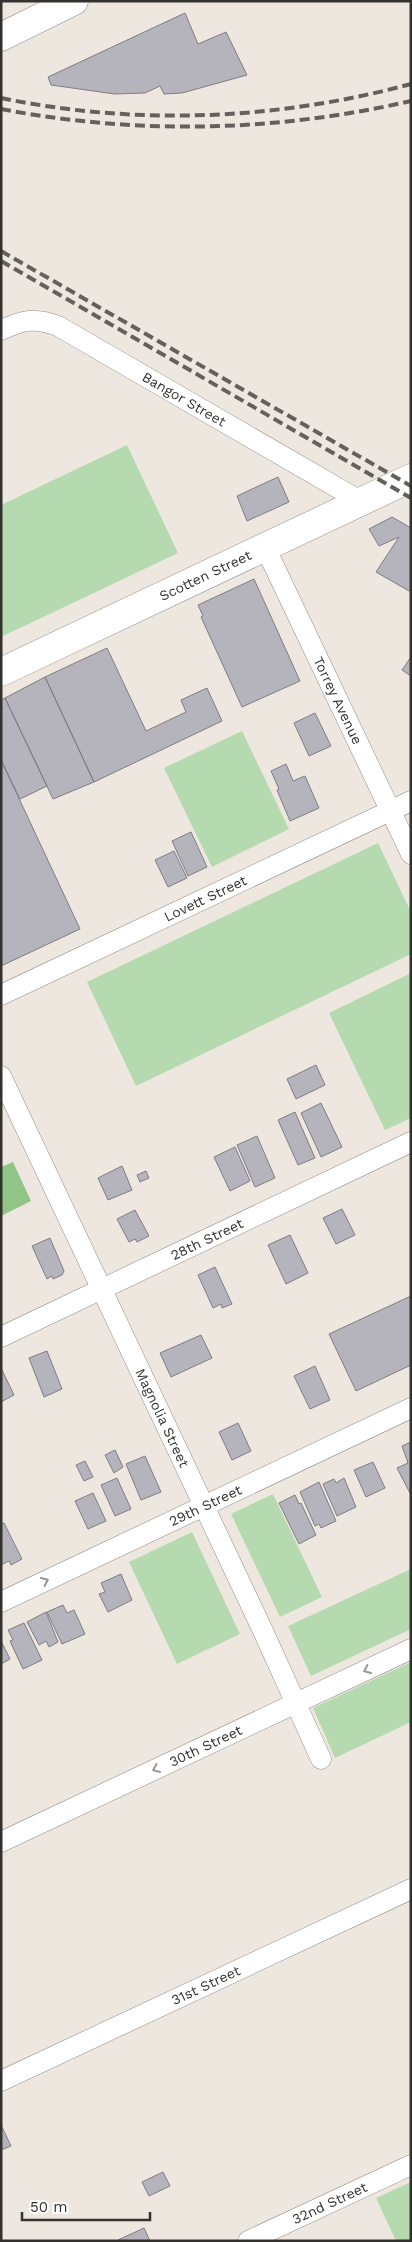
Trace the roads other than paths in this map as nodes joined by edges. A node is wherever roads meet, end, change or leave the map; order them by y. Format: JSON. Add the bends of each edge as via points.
{"nodes":[{"id":1,"x":74,"y":1,"type":"edge"},
{"id":2,"x":1,"y":36,"type":"edge"},
{"id":3,"x":1,"y":330,"type":"edge"},
{"id":4,"x":411,"y":478,"type":"edge"},
{"id":5,"x":362,"y":502,"type":"junction"},
{"id":6,"x":265,"y":547,"type":"junction"},
{"id":7,"x":1,"y":672,"type":"edge"},
{"id":8,"x":411,"y":801,"type":"edge"},
{"id":9,"x":390,"y":812,"type":"junction"},
{"id":10,"x":411,"y":854,"type":"edge"},
{"id":11,"x":1,"y":995,"type":"edge"},
{"id":12,"x":1,"y":1076,"type":"edge"},
{"id":13,"x":411,"y":1142,"type":"edge"},
{"id":14,"x":101,"y":1289,"type":"junction"},
{"id":15,"x":1,"y":1337,"type":"edge"},
{"id":16,"x":411,"y":1408,"type":"edge"},
{"id":17,"x":204,"y":1506,"type":"junction"},
{"id":18,"x":1,"y":1602,"type":"edge"},
{"id":19,"x":411,"y":1649,"type":"edge"},
{"id":20,"x":296,"y":1704,"type":"junction"},
{"id":21,"x":321,"y":1759,"type":"dead end"},
{"id":22,"x":1,"y":1842,"type":"edge"},
{"id":23,"x":411,"y":1889,"type":"edge"},
{"id":24,"x":1,"y":2081,"type":"edge"},
{"id":25,"x":411,"y":2165,"type":"edge"},
{"id":26,"x":248,"y":2241,"type":"edge"}],
"edges":[{"from":1,"to":2,"type":"street"},
{"from":3,"to":5,"type":"street","name":"Bangor Street","via":[[22,321],[38,320],[58,326]]},
{"from":4,"to":5,"type":"street","name":"Scotten Street"},
{"from":5,"to":6,"type":"street","name":"Scotten Street"},
{"from":6,"to":7,"type":"street","name":"Scotten Street"},
{"from":6,"to":9,"type":"street","name":"Torrey Avenue"},
{"from":8,"to":9,"type":"street","name":"Lovett Street"},
{"from":9,"to":10,"type":"street","name":"Torrey Avenue"},
{"from":9,"to":11,"type":"street","name":"Lovett Street"},
{"from":12,"to":14,"type":"street","name":"Magnolia Street"},
{"from":13,"to":14,"type":"street","name":"28th Street"},
{"from":14,"to":15,"type":"street","name":"28th Street"},
{"from":14,"to":17,"type":"street","name":"Magnolia Street"},
{"from":16,"to":17,"type":"street","name":"29th Street"},
{"from":18,"to":17,"type":"street","name":"29th Street","one_way":true},
{"from":17,"to":20,"type":"street","name":"Magnolia Street"},
{"from":19,"to":20,"type":"street","name":"30th Street","one_way":true},
{"from":20,"to":21,"type":"street","name":"Magnolia Street"},
{"from":20,"to":22,"type":"street","name":"30th Street","one_way":true},
{"from":23,"to":24,"type":"street","name":"31st Street"},
{"from":25,"to":26,"type":"street","name":"32nd Street"}]}
